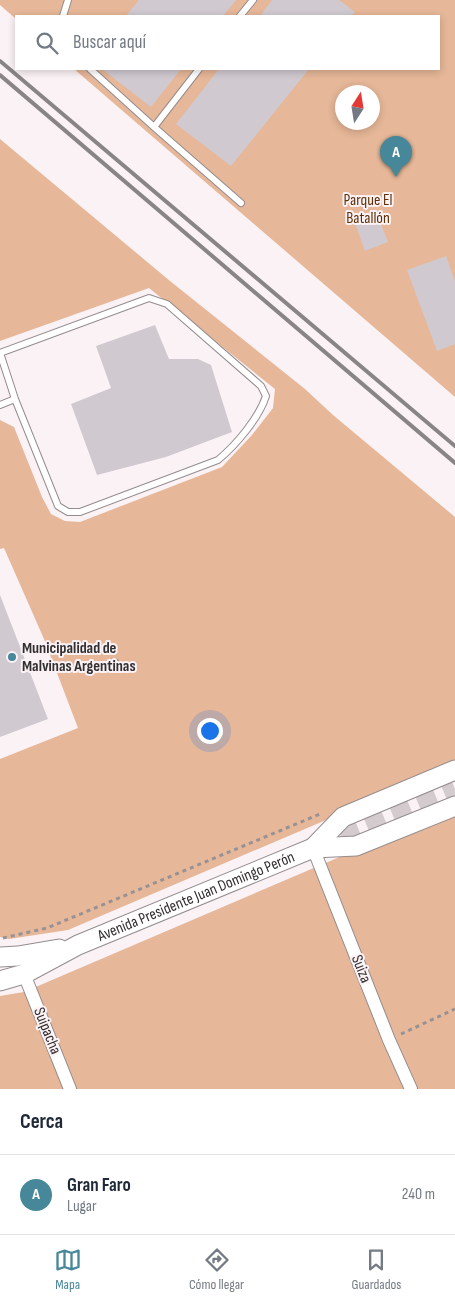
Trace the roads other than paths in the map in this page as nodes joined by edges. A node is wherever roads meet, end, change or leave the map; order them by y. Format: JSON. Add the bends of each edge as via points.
{"nodes":[{"id":1,"x":68,"y":0,"type":"edge"},
{"id":2,"x":253,"y":0,"type":"edge"},
{"id":3,"x":63,"y":15,"type":"edge"},
{"id":4,"x":241,"y":15,"type":"edge"},
{"id":5,"x":91,"y":70,"type":"edge"},
{"id":6,"x":198,"y":70,"type":"edge"},
{"id":7,"x":154,"y":127,"type":"junction"},
{"id":8,"x":240,"y":203,"type":"dead end"},
{"id":9,"x":0,"y":353,"type":"edge"},
{"id":10,"x":15,"y":399,"type":"junction"},
{"id":11,"x":0,"y":404,"type":"edge"},
{"id":12,"x":455,"y":770,"type":"edge"},
{"id":13,"x":455,"y":806,"type":"edge"},
{"id":14,"x":313,"y":848,"type":"junction"},
{"id":15,"x":78,"y":945,"type":"junction"},
{"id":16,"x":0,"y":958,"type":"edge"},
{"id":17,"x":24,"y":974,"type":"junction"},
{"id":18,"x":0,"y":981,"type":"edge"},
{"id":19,"x":70,"y":1089,"type":"edge"},
{"id":20,"x":411,"y":1089,"type":"edge"}],
"edges":[{"from":1,"to":3,"type":"lane"},
{"from":2,"to":4,"type":"lane"},
{"from":5,"to":7,"type":"lane"},
{"from":6,"to":7,"type":"lane"},
{"from":7,"to":8,"type":"lane"},
{"from":9,"to":10,"type":"lane"},
{"from":9,"to":10,"type":"lane","via":[[149,298],[166,304],[261,386],[266,396],[263,407],[230,450],[218,460],[80,512],[68,512],[58,506]]},
{"from":10,"to":11,"type":"lane"},
{"from":12,"to":14,"type":"main road","name":"Avenida Presidente Juan Domingo Perón","via":[[343,817]]},
{"from":13,"to":14,"type":"main road","name":"Avenida Presidente Juan Domingo Perón","via":[[356,846]]},
{"from":14,"to":15,"type":"main road","name":"Avenida Presidente Juan Domingo Perón"},
{"from":14,"to":20,"type":"street","name":"Suiza"},
{"from":15,"to":16,"type":"main road","name":"Avenida Presidente Juan Domingo Perón"},
{"from":15,"to":17,"type":"main road","name":"Avenida Presidente Juan Domingo Perón"},
{"from":17,"to":18,"type":"main road","name":"Avenida Presidente Juan Domingo Perón"},
{"from":17,"to":19,"type":"street","name":"Suipacha"}]}
